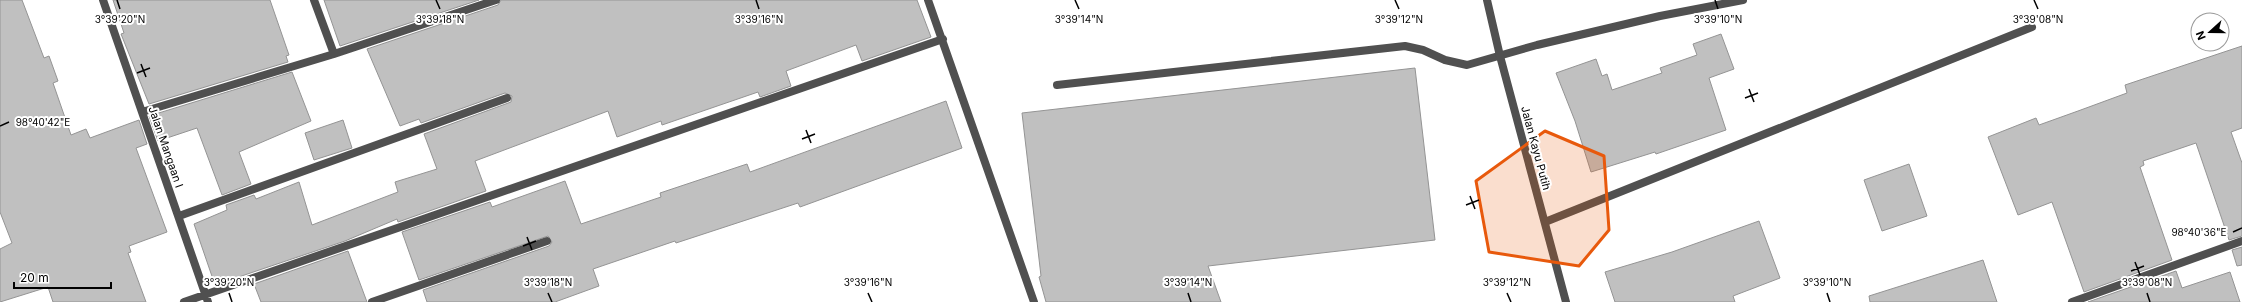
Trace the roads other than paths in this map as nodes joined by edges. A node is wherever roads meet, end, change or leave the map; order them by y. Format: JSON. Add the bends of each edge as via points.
{"nodes":[{"id":1,"x":103,"y":0,"type":"edge"},
{"id":2,"x":314,"y":0,"type":"edge"},
{"id":3,"x":496,"y":0,"type":"edge"},
{"id":4,"x":928,"y":0,"type":"edge"},
{"id":5,"x":1487,"y":0,"type":"edge"},
{"id":6,"x":1743,"y":0,"type":"edge"},
{"id":7,"x":2032,"y":27,"type":"dead end"},
{"id":8,"x":942,"y":39,"type":"junction"},
{"id":9,"x":334,"y":54,"type":"junction"},
{"id":10,"x":1500,"y":56,"type":"junction"},
{"id":11,"x":1057,"y":85,"type":"dead end"},
{"id":12,"x":506,"y":98,"type":"dead end"},
{"id":13,"x":142,"y":112,"type":"junction"},
{"id":14,"x":179,"y":216,"type":"junction"},
{"id":15,"x":1545,"y":222,"type":"junction"},
{"id":16,"x":548,"y":241,"type":"dead end"},
{"id":17,"x":2242,"y":241,"type":"edge"},
{"id":18,"x":207,"y":298,"type":"edge"},
{"id":19,"x":184,"y":302,"type":"edge"},
{"id":20,"x":372,"y":302,"type":"edge"},
{"id":21,"x":1034,"y":302,"type":"edge"},
{"id":22,"x":1566,"y":302,"type":"edge"},
{"id":23,"x":2072,"y":302,"type":"edge"}],
"edges":[{"from":1,"to":13,"type":"street","name":"Jalan Mangaan I"},
{"from":2,"to":9,"type":"street"},
{"from":3,"to":9,"type":"street"},
{"from":4,"to":8,"type":"street"},
{"from":5,"to":10,"type":"street","name":"Jalan Kayu Putih"},
{"from":6,"to":10,"type":"street","via":[[1660,16]]},
{"from":7,"to":15,"type":"street"},
{"from":8,"to":18,"type":"street"},
{"from":8,"to":21,"type":"street"},
{"from":9,"to":13,"type":"street"},
{"from":10,"to":11,"type":"street","via":[[1467,65],[1405,46]]},
{"from":10,"to":15,"type":"street","name":"Jalan Kayu Putih"},
{"from":12,"to":14,"type":"street"},
{"from":13,"to":14,"type":"street","name":"Jalan Mangaan I"},
{"from":14,"to":18,"type":"street","name":"Jalan Mangaan I"},
{"from":15,"to":22,"type":"street","name":"Jalan Kayu Putih"},
{"from":16,"to":20,"type":"street"},
{"from":17,"to":23,"type":"street"},
{"from":18,"to":19,"type":"street"}]}
